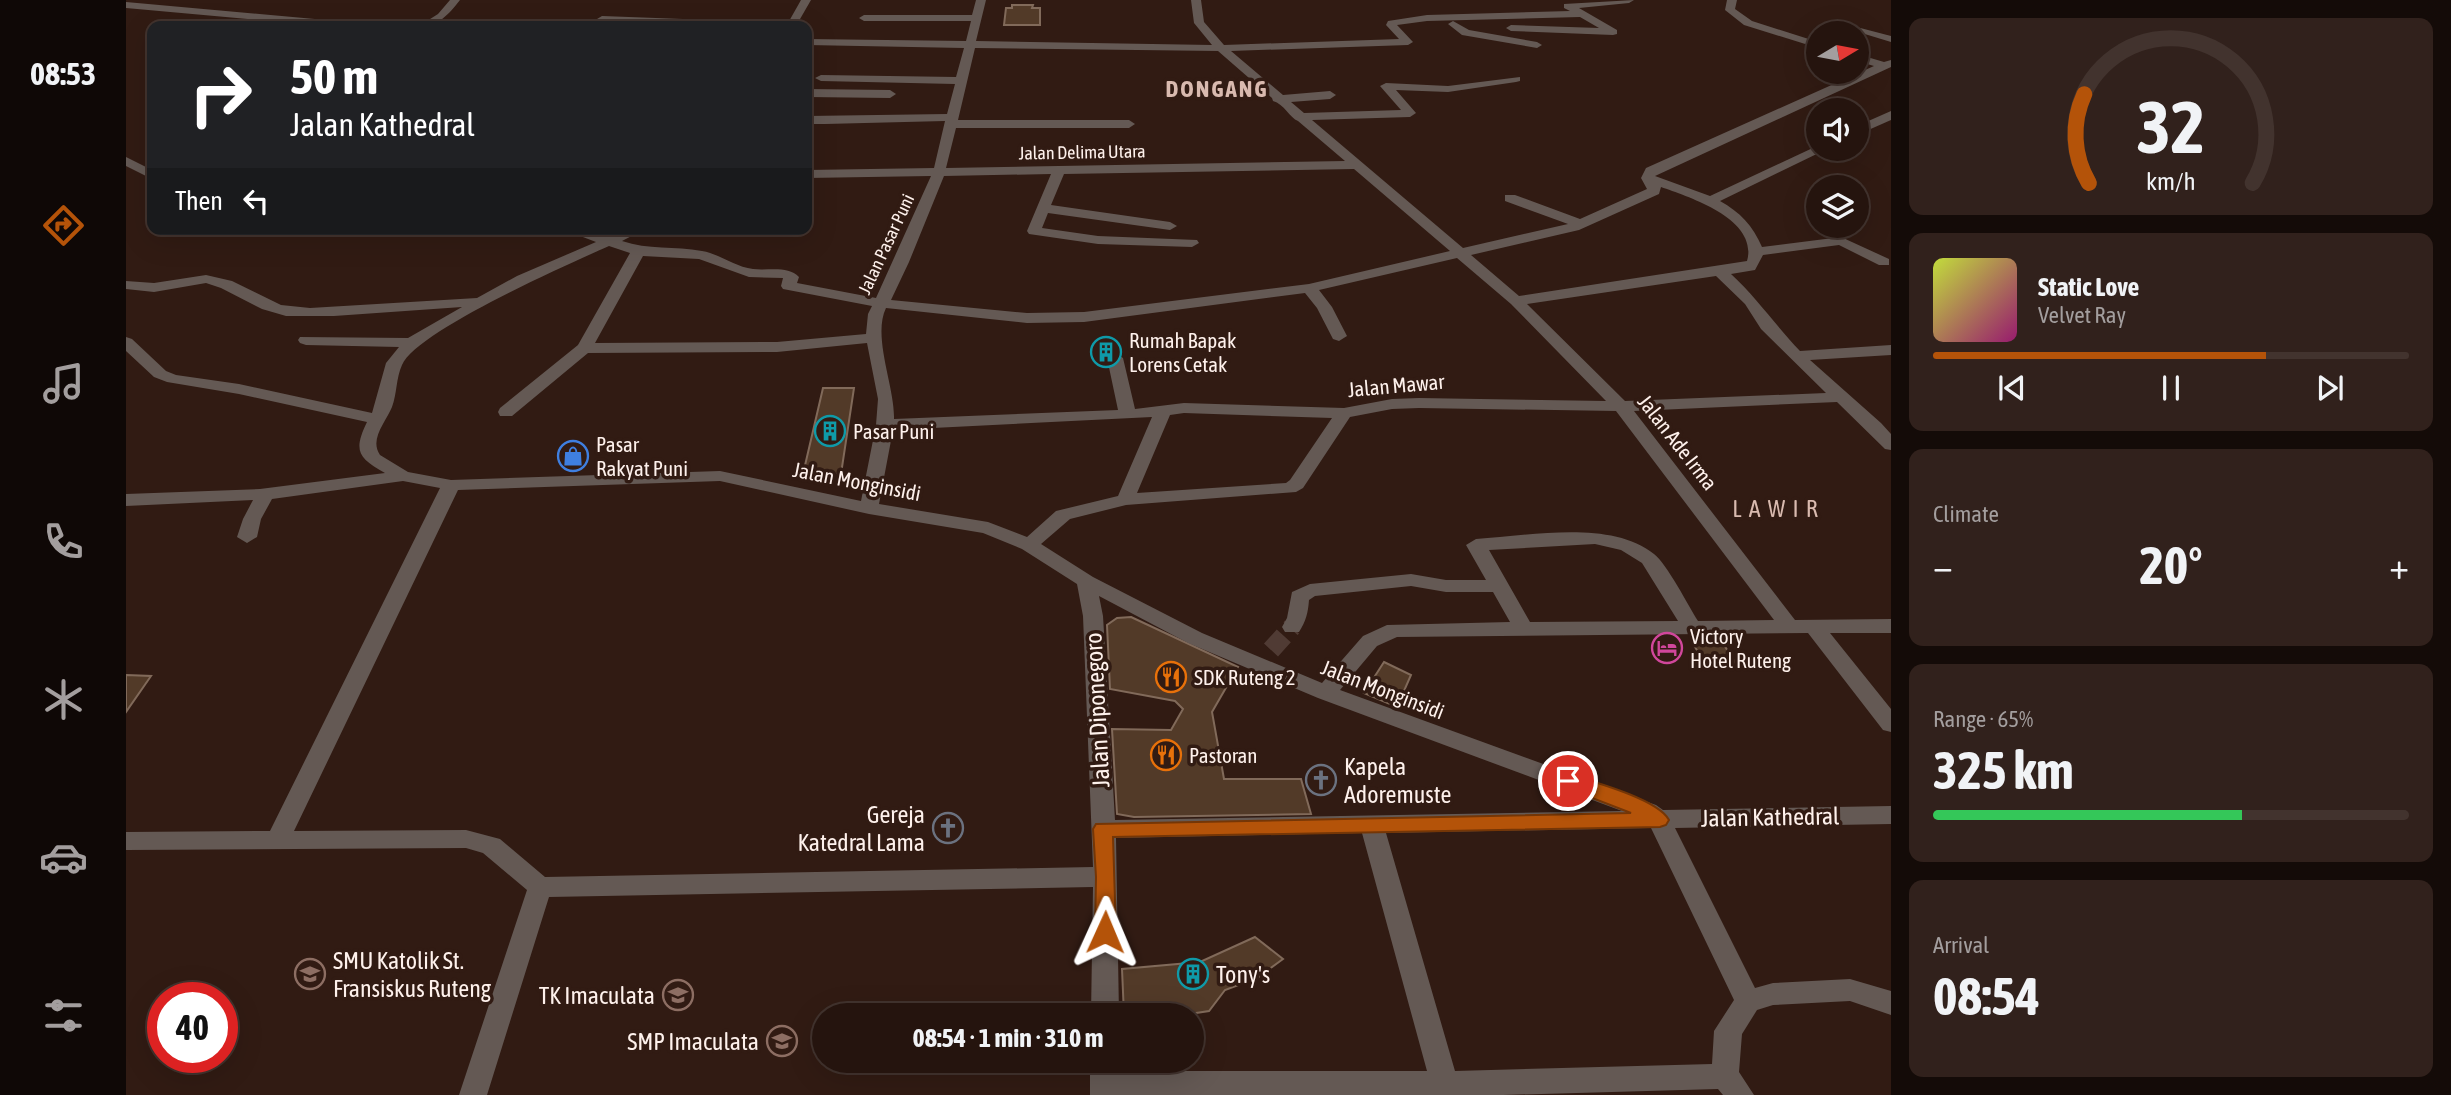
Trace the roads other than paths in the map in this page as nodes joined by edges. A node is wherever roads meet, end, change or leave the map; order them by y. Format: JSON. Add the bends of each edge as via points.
{"nodes":[{"id":1,"x":456,"y":0,"type":"edge"},
{"id":2,"x":806,"y":0,"type":"edge"},
{"id":3,"x":981,"y":0,"type":"edge"},
{"id":4,"x":1196,"y":0,"type":"edge"},
{"id":5,"x":1629,"y":0,"type":"edge"},
{"id":6,"x":1732,"y":0,"type":"edge"},
{"id":7,"x":126,"y":5,"type":"edge"},
{"id":8,"x":1582,"y":14,"type":"junction"},
{"id":9,"x":864,"y":18,"type":"dead end"},
{"id":10,"x":602,"y":19,"type":"dead end"},
{"id":11,"x":978,"y":19,"type":"junction"},
{"id":12,"x":1442,"y":19,"type":"junction"},
{"id":13,"x":304,"y":21,"type":"edge"},
{"id":14,"x":433,"y":21,"type":"edge"},
{"id":15,"x":655,"y":21,"type":"edge"},
{"id":16,"x":792,"y":21,"type":"edge"},
{"id":17,"x":1453,"y":24,"type":"junction"},
{"id":18,"x":1869,"y":32,"type":"edge"},
{"id":19,"x":1891,"y":39,"type":"edge"},
{"id":20,"x":1806,"y":41,"type":"edge"},
{"id":21,"x":812,"y":42,"type":"edge"},
{"id":22,"x":971,"y":44,"type":"junction"},
{"id":23,"x":1537,"y":45,"type":"dead end"},
{"id":24,"x":1220,"y":48,"type":"junction"},
{"id":25,"x":1869,"y":60,"type":"edge"},
{"id":26,"x":1888,"y":65,"type":"edge"},
{"id":27,"x":851,"y":69,"type":"dead end"},
{"id":28,"x":1516,"y":79,"type":"dead end"},
{"id":29,"x":962,"y":82,"type":"junction"},
{"id":30,"x":812,"y":93,"type":"edge"},
{"id":31,"x":890,"y":94,"type":"dead end"},
{"id":32,"x":1330,"y":95,"type":"dead end"},
{"id":33,"x":1277,"y":99,"type":"junction"},
{"id":34,"x":1891,"y":114,"type":"edge"},
{"id":35,"x":1298,"y":117,"type":"junction"},
{"id":36,"x":812,"y":120,"type":"edge"},
{"id":37,"x":952,"y":121,"type":"junction"},
{"id":38,"x":1129,"y":124,"type":"dead end"},
{"id":39,"x":1869,"y":125,"type":"edge"},
{"id":40,"x":1806,"y":156,"type":"edge"},
{"id":41,"x":126,"y":161,"type":"edge"},
{"id":42,"x":1357,"y":164,"type":"junction"},
{"id":43,"x":146,"y":165,"type":"edge"},
{"id":44,"x":1059,"y":170,"type":"junction"},
{"id":45,"x":939,"y":172,"type":"junction"},
{"id":46,"x":126,"y":174,"type":"edge"},
{"id":47,"x":812,"y":174,"type":"edge"},
{"id":48,"x":1648,"y":178,"type":"junction"},
{"id":49,"x":1510,"y":198,"type":"dead end"},
{"id":50,"x":1710,"y":201,"type":"junction"},
{"id":51,"x":1044,"y":208,"type":"junction"},
{"id":52,"x":1581,"y":224,"type":"junction"},
{"id":53,"x":1170,"y":226,"type":"dead end"},
{"id":54,"x":585,"y":235,"type":"edge"},
{"id":55,"x":625,"y":235,"type":"edge"},
{"id":56,"x":607,"y":243,"type":"junction"},
{"id":57,"x":1192,"y":243,"type":"dead end"},
{"id":58,"x":638,"y":251,"type":"junction"},
{"id":59,"x":1757,"y":252,"type":"junction"},
{"id":60,"x":1460,"y":254,"type":"junction"},
{"id":61,"x":1884,"y":262,"type":"dead end"},
{"id":62,"x":1720,"y":272,"type":"junction"},
{"id":63,"x":126,"y":285,"type":"edge"},
{"id":64,"x":1309,"y":288,"type":"junction"},
{"id":65,"x":1516,"y":302,"type":"junction"},
{"id":66,"x":480,"y":303,"type":"junction"},
{"id":67,"x":879,"y":303,"type":"junction"},
{"id":68,"x":1339,"y":336,"type":"dead end"},
{"id":69,"x":874,"y":338,"type":"junction"},
{"id":70,"x":306,"y":340,"type":"dead end"},
{"id":71,"x":126,"y":342,"type":"edge"},
{"id":72,"x":411,"y":343,"type":"junction"},
{"id":73,"x":584,"y":348,"type":"junction"},
{"id":74,"x":1891,"y":350,"type":"edge"},
{"id":75,"x":1796,"y":356,"type":"junction"},
{"id":76,"x":1115,"y":358,"type":"dead end"},
{"id":77,"x":1841,"y":397,"type":"junction"},
{"id":78,"x":1621,"y":405,"type":"junction"},
{"id":79,"x":1163,"y":410,"type":"junction"},
{"id":80,"x":506,"y":412,"type":"dead end"},
{"id":81,"x":1344,"y":413,"type":"junction"},
{"id":82,"x":1128,"y":415,"type":"junction"},
{"id":83,"x":377,"y":419,"type":"junction"},
{"id":84,"x":886,"y":425,"type":"junction"},
{"id":85,"x":1891,"y":445,"type":"edge"},
{"id":86,"x":402,"y":476,"type":"junction"},
{"id":87,"x":451,"y":485,"type":"junction"},
{"id":88,"x":267,"y":492,"type":"junction"},
{"id":89,"x":1126,"y":499,"type":"junction"},
{"id":90,"x":126,"y":500,"type":"edge"},
{"id":91,"x":869,"y":508,"type":"junction"},
{"id":92,"x":247,"y":537,"type":"dead end"},
{"id":93,"x":1029,"y":545,"type":"junction"},
{"id":94,"x":1086,"y":581,"type":"junction"},
{"id":95,"x":1498,"y":586,"type":"junction"},
{"id":96,"x":1132,"y":606,"type":"junction"},
{"id":97,"x":1093,"y":616,"type":"junction"},
{"id":98,"x":1788,"y":625,"type":"junction"},
{"id":99,"x":1691,"y":626,"type":"junction"},
{"id":100,"x":1813,"y":626,"type":"junction"},
{"id":101,"x":1891,"y":626,"type":"edge"},
{"id":102,"x":1292,"y":627,"type":"tunnel mouth"},
{"id":103,"x":1523,"y":627,"type":"junction"},
{"id":104,"x":1326,"y":693,"type":"junction"},
{"id":105,"x":1891,"y":724,"type":"edge"},
{"id":106,"x":1891,"y":815,"type":"edge"},
{"id":107,"x":1660,"y":820,"type":"junction"},
{"id":108,"x":1372,"y":825,"type":"junction"},
{"id":109,"x":1103,"y":829,"type":"junction"},
{"id":110,"x":278,"y":839,"type":"junction"},
{"id":111,"x":126,"y":841,"type":"edge"},
{"id":112,"x":1106,"y":877,"type":"junction"},
{"id":113,"x":540,"y":887,"type":"junction"},
{"id":114,"x":1748,"y":1001,"type":"junction"},
{"id":115,"x":1105,"y":1003,"type":"edge"},
{"id":116,"x":1891,"y":1003,"type":"edge"},
{"id":117,"x":1104,"y":1080,"type":"edge"},
{"id":118,"x":1733,"y":1086,"type":"edge"},
{"id":119,"x":1446,"y":1089,"type":"edge"},
{"id":120,"x":472,"y":1095,"type":"edge"}],
"edges":[{"from":1,"to":14,"type":"street"},
{"from":2,"to":16,"type":"street"},
{"from":3,"to":11,"type":"street","name":"Jalan Pasar Puni"},
{"from":4,"to":24,"type":"street","name":"Jalan Ade Irma","via":[[1199,23]]},
{"from":5,"to":8,"type":"street","via":[[1568,6]]},
{"from":6,"to":20,"type":"street","via":[[1730,10],[1741,20]]},
{"from":7,"to":13,"type":"street"},
{"from":8,"to":12,"type":"street"},
{"from":8,"to":17,"type":"street","via":[[1613,32]]},
{"from":9,"to":11,"type":"street"},
{"from":10,"to":15,"type":"street"},
{"from":11,"to":22,"type":"street","name":"Jalan Pasar Puni"},
{"from":12,"to":17,"type":"street"},
{"from":12,"to":24,"type":"street","via":[[1391,23],[1408,43]]},
{"from":17,"to":23,"type":"street","via":[[1466,33]]},
{"from":18,"to":19,"type":"street"},
{"from":21,"to":22,"type":"street"},
{"from":22,"to":24,"type":"street"},
{"from":22,"to":29,"type":"street","name":"Jalan Pasar Puni"},
{"from":24,"to":33,"type":"street","name":"Jalan Ade Irma"},
{"from":25,"to":26,"type":"street"},
{"from":26,"to":48,"type":"street","via":[[1655,168]]},
{"from":27,"to":29,"type":"street","via":[[819,73]]},
{"from":28,"to":35,"type":"street","via":[[1448,89],[1386,86],[1410,113]]},
{"from":29,"to":37,"type":"street","name":"Jalan Pasar Puni"},
{"from":30,"to":31,"type":"street"},
{"from":32,"to":33,"type":"street"},
{"from":33,"to":35,"type":"street","name":"Jalan Ade Irma"},
{"from":34,"to":39,"type":"street"},
{"from":35,"to":42,"type":"street","name":"Jalan Ade Irma"},
{"from":36,"to":37,"type":"street","via":[[911,116]]},
{"from":37,"to":38,"type":"street"},
{"from":37,"to":45,"type":"street","name":"Jalan Pasar Puni"},
{"from":40,"to":50,"type":"street"},
{"from":41,"to":43,"type":"street"},
{"from":42,"to":44,"type":"street","name":"Jalan Delima Utara"},
{"from":42,"to":60,"type":"street","name":"Jalan Ade Irma"},
{"from":43,"to":46,"type":"street"},
{"from":44,"to":45,"type":"street","name":"Jalan Delima Utara"},
{"from":44,"to":51,"type":"street"},
{"from":45,"to":47,"type":"street","name":"Jalan Delima Utara"},
{"from":45,"to":67,"type":"street","name":"Jalan Pasar Puni","via":[[902,262]]},
{"from":48,"to":50,"type":"street"},
{"from":48,"to":52,"type":"street","via":[[1654,191]]},
{"from":49,"to":52,"type":"street"},
{"from":50,"to":59,"type":"street","via":[[1740,220]]},
{"from":51,"to":53,"type":"street"},
{"from":51,"to":57,"type":"street","via":[[1034,231],[1098,240]]},
{"from":52,"to":60,"type":"street"},
{"from":54,"to":56,"type":"street"},
{"from":55,"to":56,"type":"street","name":"Jalan Monginsidi"},
{"from":56,"to":58,"type":"street"},
{"from":56,"to":66,"type":"street","name":"Jalan Monginsidi","via":[[522,279]]},
{"from":58,"to":67,"type":"street","via":[[701,255],[749,273],[790,275],[790,288]]},
{"from":58,"to":73,"type":"street"},
{"from":59,"to":61,"type":"street","via":[[1839,241]]},
{"from":59,"to":62,"type":"street","via":[[1750,267]]},
{"from":60,"to":64,"type":"street"},
{"from":60,"to":65,"type":"street","name":"Jalan Ade Irma"},
{"from":62,"to":65,"type":"street"},
{"from":62,"to":75,"type":"street","via":[[1751,301]]},
{"from":63,"to":66,"type":"street","via":[[149,288],[209,279],[289,311]]},
{"from":64,"to":67,"type":"street","via":[[1053,318]]},
{"from":64,"to":68,"type":"street"},
{"from":65,"to":78,"type":"street","name":"Jalan Ade Irma"},
{"from":66,"to":72,"type":"street","name":"Jalan Monginsidi"},
{"from":67,"to":69,"type":"street","name":"Jalan Pasar Puni"},
{"from":69,"to":73,"type":"street","via":[[777,347]]},
{"from":69,"to":84,"type":"street","name":"Jalan Pasar Puni","via":[[886,399]]},
{"from":70,"to":72,"type":"street"},
{"from":71,"to":83,"type":"street","via":[[160,374],[173,379]]},
{"from":72,"to":83,"type":"street","name":"Jalan Monginsidi","via":[[394,363]]},
{"from":73,"to":80,"type":"street"},
{"from":74,"to":75,"type":"street"},
{"from":75,"to":77,"type":"street"},
{"from":76,"to":82,"type":"street"},
{"from":77,"to":78,"type":"street","name":"Jalan Mawar"},
{"from":77,"to":85,"type":"street"},
{"from":78,"to":81,"type":"street","name":"Jalan Mawar","via":[[1419,403]]},
{"from":78,"to":98,"type":"street","name":"Jalan Ade Irma"},
{"from":79,"to":81,"type":"street","name":"Jalan Mawar"},
{"from":79,"to":82,"type":"street","name":"Jalan Mawar"},
{"from":79,"to":89,"type":"street","via":[[1156,433],[1132,473]]},
{"from":81,"to":89,"type":"street","via":[[1290,488]]},
{"from":82,"to":84,"type":"street","name":"Jalan Mawar"},
{"from":83,"to":86,"type":"street","name":"Jalan Monginsidi","via":[[367,440],[368,451]]},
{"from":84,"to":91,"type":"street","name":"Jalan Pasar Puni"},
{"from":86,"to":87,"type":"street","name":"Jalan Monginsidi"},
{"from":86,"to":88,"type":"street"},
{"from":87,"to":91,"type":"street","name":"Jalan Monginsidi","via":[[720,476]]},
{"from":87,"to":110,"type":"street"},
{"from":88,"to":90,"type":"street"},
{"from":88,"to":92,"type":"street"},
{"from":89,"to":93,"type":"street","via":[[1063,514]]},
{"from":91,"to":93,"type":"street","name":"Jalan Monginsidi","via":[[988,528]]},
{"from":93,"to":94,"type":"street","name":"Jalan Monginsidi"},
{"from":94,"to":96,"type":"street","name":"Jalan Monginsidi"},
{"from":94,"to":97,"type":"street","name":"Jalan Diponegoro"},
{"from":95,"to":99,"type":"street","via":[[1476,545],[1600,539],[1647,557]]},
{"from":95,"to":102,"type":"street","via":[[1446,586],[1411,580],[1310,590],[1299,597]]},
{"from":95,"to":103,"type":"street"},
{"from":96,"to":97,"type":"street","name":"Jalan Diponegoro"},
{"from":96,"to":104,"type":"street","name":"Jalan Monginsidi","via":[[1195,638],[1264,657]]},
{"from":97,"to":109,"type":"street","name":"Jalan Diponegoro"},
{"from":98,"to":99,"type":"street"},
{"from":98,"to":100,"type":"street"},
{"from":99,"to":103,"type":"street"},
{"from":100,"to":101,"type":"street"},
{"from":100,"to":105,"type":"street"},
{"from":103,"to":104,"type":"street","via":[[1384,632],[1370,641]]},
{"from":104,"to":107,"type":"street","name":"Jalan Monginsidi","via":[[1633,804]]},
{"from":106,"to":107,"type":"street","name":"Jalan Kathedral"},
{"from":107,"to":108,"type":"street","name":"Jalan Kathedral"},
{"from":107,"to":114,"type":"street"},
{"from":108,"to":109,"type":"street","name":"Jalan Kathedral"},
{"from":108,"to":119,"type":"street"},
{"from":109,"to":112,"type":"street","name":"Jalan Diponegoro"},
{"from":110,"to":111,"type":"street"},
{"from":110,"to":113,"type":"street","via":[[466,839],[491,846]]},
{"from":112,"to":113,"type":"street"},
{"from":112,"to":115,"type":"street","name":"Jalan Diponegoro"},
{"from":113,"to":120,"type":"street"},
{"from":114,"to":116,"type":"street","via":[[1773,994],[1850,990]]},
{"from":114,"to":118,"type":"street","via":[[1728,1031]]},
{"from":117,"to":119,"type":"street"},
{"from":118,"to":119,"type":"street"}]}
